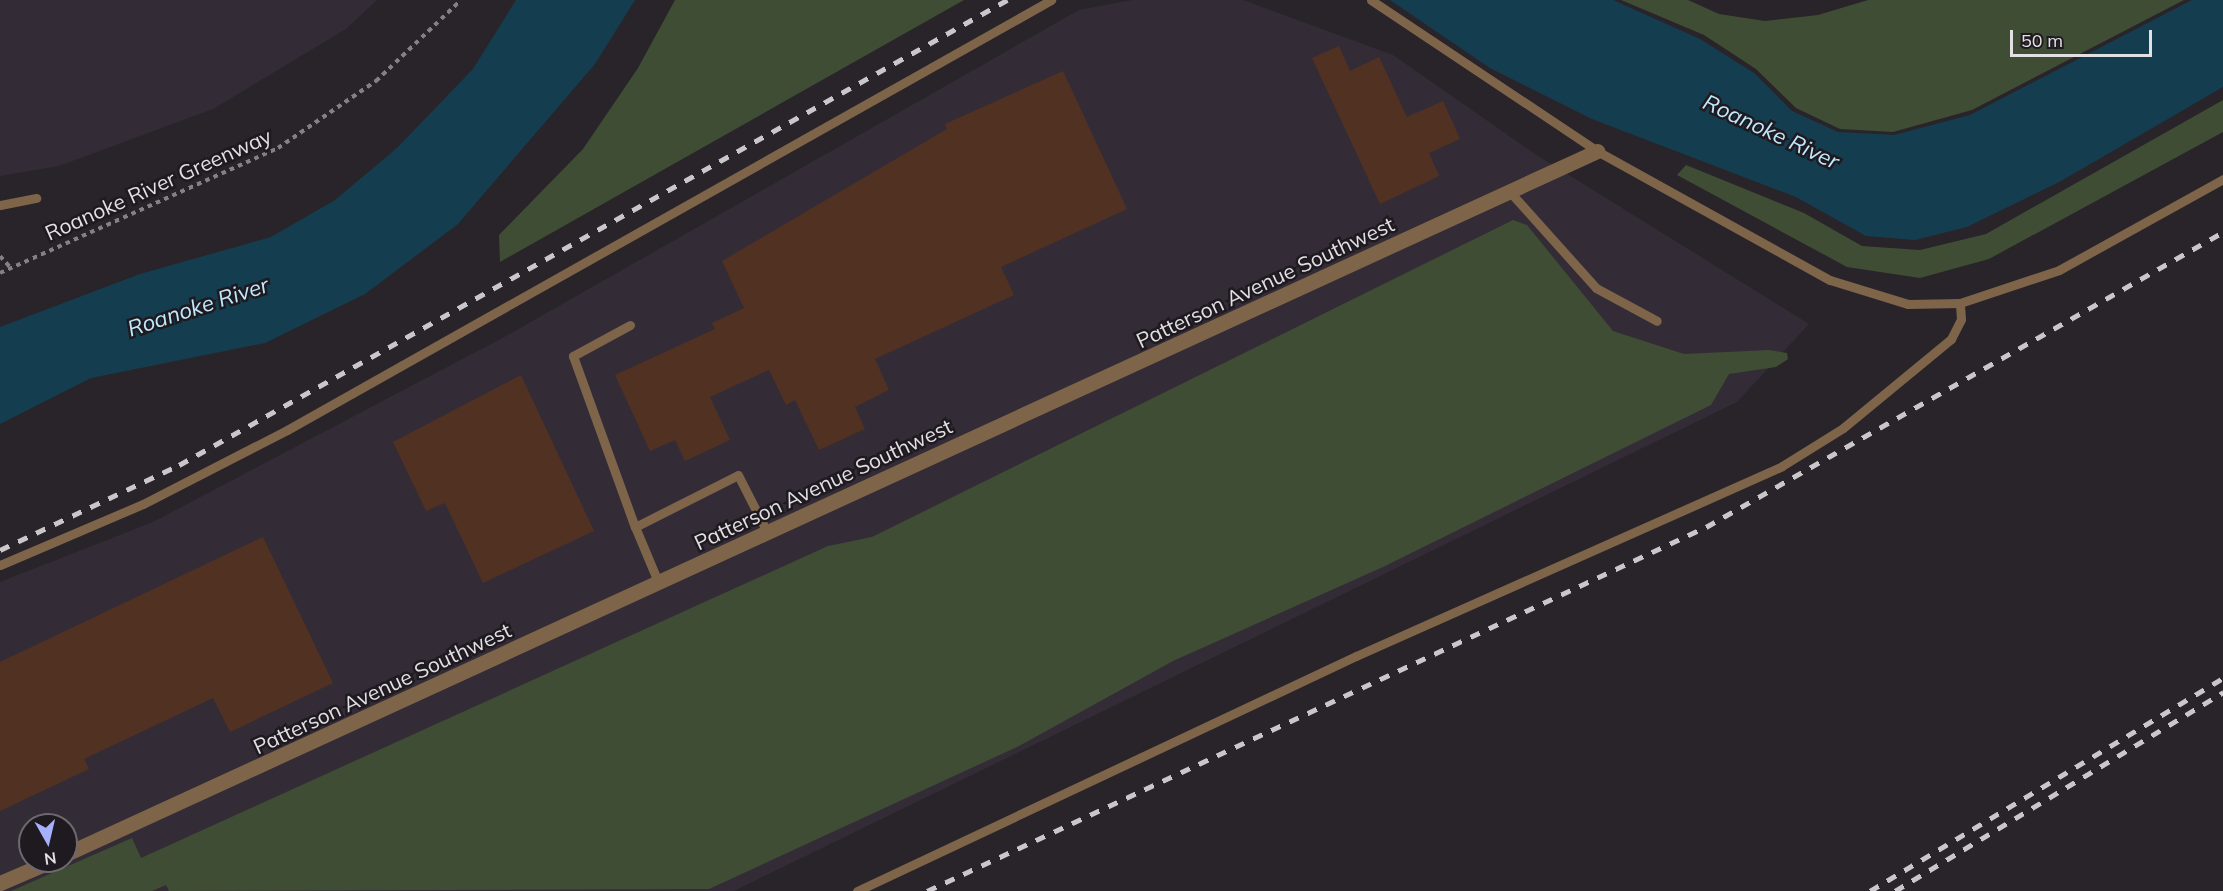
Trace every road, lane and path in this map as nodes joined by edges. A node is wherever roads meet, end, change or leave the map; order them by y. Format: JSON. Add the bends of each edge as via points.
{"nodes":[{"id":1,"x":462,"y":0,"type":"edge"},
{"id":2,"x":1051,"y":0,"type":"edge"},
{"id":3,"x":1371,"y":0,"type":"edge"},
{"id":4,"x":1597,"y":151,"type":"junction"},
{"id":5,"x":2223,"y":179,"type":"edge"},
{"id":6,"x":1510,"y":192,"type":"junction"},
{"id":7,"x":36,"y":198,"type":"dead end"},
{"id":8,"x":0,"y":205,"type":"edge"},
{"id":9,"x":0,"y":256,"type":"edge"},
{"id":10,"x":10,"y":267,"type":"junction"},
{"id":11,"x":0,"y":273,"type":"edge"},
{"id":12,"x":1960,"y":303,"type":"junction"},
{"id":13,"x":1657,"y":321,"type":"dead end"},
{"id":14,"x":630,"y":325,"type":"dead end"},
{"id":15,"x":635,"y":526,"type":"junction"},
{"id":16,"x":768,"y":534,"type":"junction"},
{"id":17,"x":0,"y":565,"type":"edge"},
{"id":18,"x":659,"y":584,"type":"junction"},
{"id":19,"x":78,"y":849,"type":"edge"},
{"id":20,"x":23,"y":873,"type":"edge"},
{"id":21,"x":0,"y":883,"type":"edge"},
{"id":22,"x":857,"y":891,"type":"edge"}],
"edges":[{"from":1,"to":10,"type":"path","name":"Roanoke River Greenway","via":[[376,81],[287,143]]},
{"from":2,"to":17,"type":"lane","via":[[287,430],[143,504]]},
{"from":3,"to":4,"type":"lane"},
{"from":4,"to":6,"type":"street","name":"Patterson Avenue Southwest"},
{"from":4,"to":12,"type":"lane","via":[[1830,280],[1908,304]]},
{"from":5,"to":12,"type":"lane","via":[[2105,249]]},
{"from":6,"to":13,"type":"lane","via":[[1596,288]]},
{"from":6,"to":16,"type":"street","name":"Patterson Avenue Southwest"},
{"from":7,"to":8,"type":"lane"},
{"from":9,"to":10,"type":"path"},
{"from":10,"to":11,"type":"path","name":"Roanoke River Greenway"},
{"from":12,"to":22,"type":"lane","via":[[1961,319],[1951,339],[1843,428],[1782,466],[1356,656]]},
{"from":14,"to":15,"type":"lane","via":[[573,356]]},
{"from":15,"to":16,"type":"lane","via":[[738,475]]},
{"from":15,"to":18,"type":"lane"},
{"from":16,"to":18,"type":"street","name":"Patterson Avenue Southwest"},
{"from":18,"to":19,"type":"street","name":"Patterson Avenue Southwest"},
{"from":20,"to":21,"type":"street"}]}
